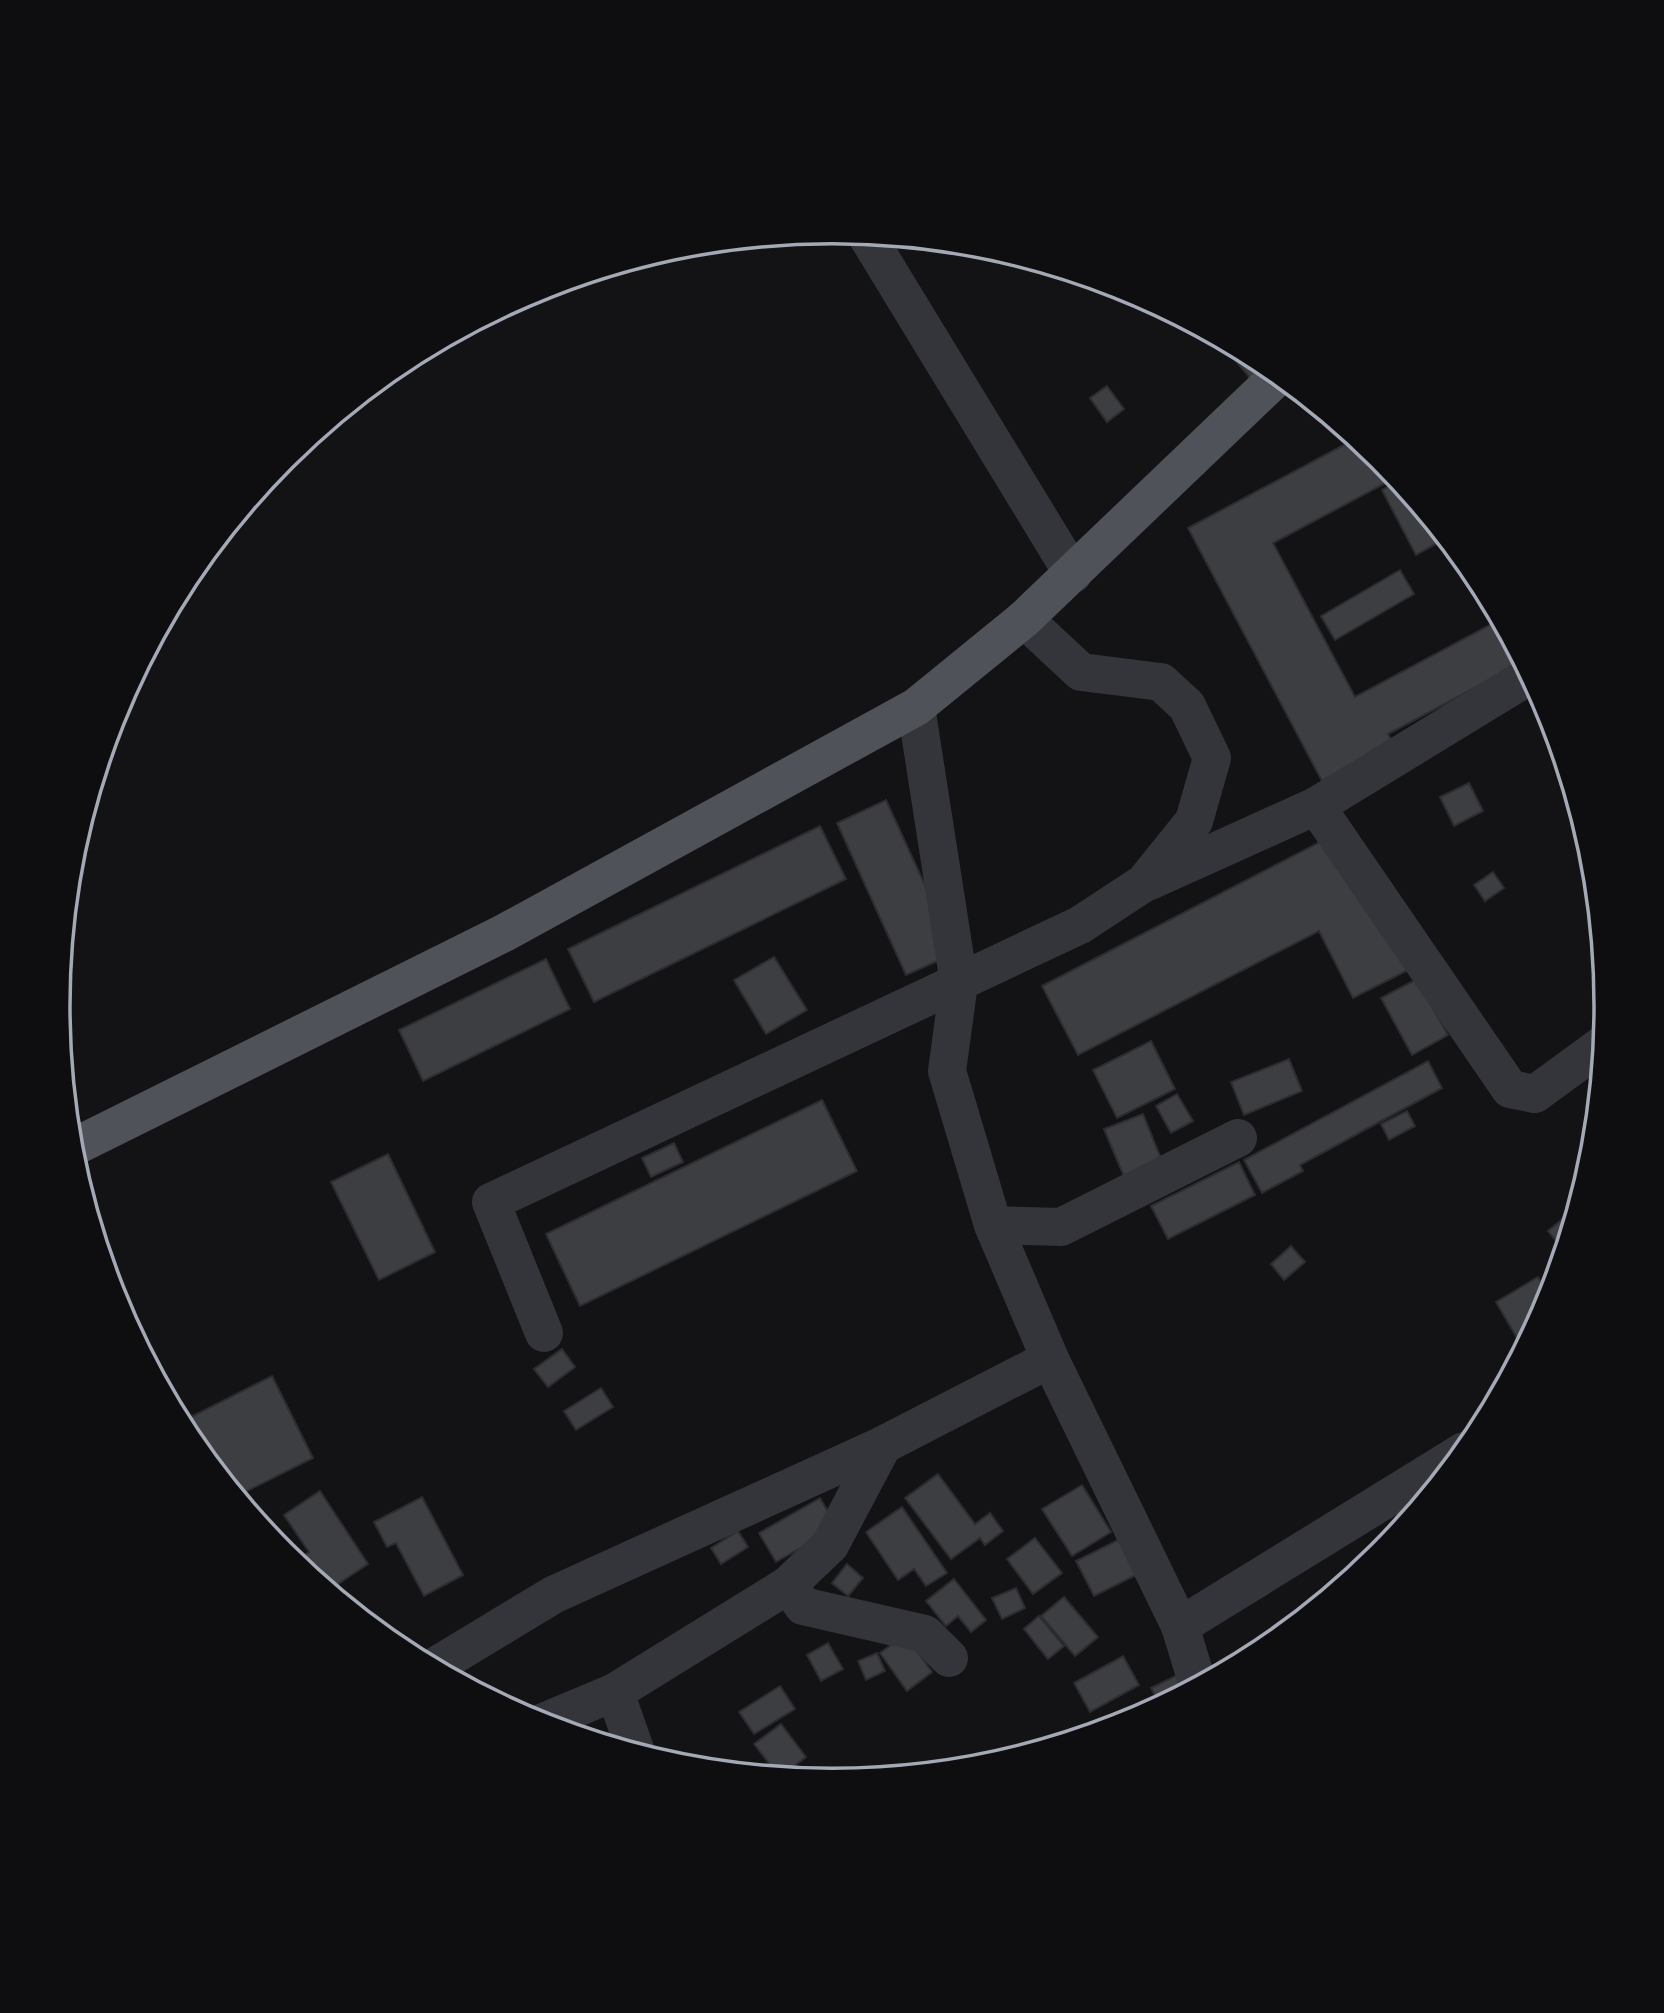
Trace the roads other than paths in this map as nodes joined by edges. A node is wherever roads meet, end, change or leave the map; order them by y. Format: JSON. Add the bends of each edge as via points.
{"nodes":[{"id":1,"x":873,"y":246,"type":"edge"},
{"id":2,"x":1270,"y":384,"type":"edge"},
{"id":3,"x":1073,"y":574,"type":"junction"},
{"id":4,"x":1024,"y":619,"type":"junction"},
{"id":5,"x":1521,"y":681,"type":"edge"},
{"id":6,"x":916,"y":707,"type":"junction"},
{"id":7,"x":1317,"y":806,"type":"junction"},
{"id":8,"x":1144,"y":883,"type":"junction"},
{"id":9,"x":959,"y":983,"type":"junction"},
{"id":10,"x":1592,"y":1052,"type":"edge"},
{"id":11,"x":1238,"y":1138,"type":"dead end"},
{"id":12,"x":83,"y":1142,"type":"edge"},
{"id":13,"x":993,"y":1225,"type":"junction"},
{"id":14,"x":544,"y":1333,"type":"dead end"},
{"id":15,"x":1050,"y":1359,"type":"junction"},
{"id":16,"x":883,"y":1445,"type":"junction"},
{"id":17,"x":1440,"y":1466,"type":"edge"},
{"id":18,"x":789,"y":1585,"type":"junction"},
{"id":19,"x":1180,"y":1626,"type":"junction"},
{"id":20,"x":949,"y":1658,"type":"dead end"},
{"id":21,"x":443,"y":1661,"type":"edge"},
{"id":22,"x":1195,"y":1676,"type":"edge"},
{"id":23,"x":615,"y":1692,"type":"junction"},
{"id":24,"x":557,"y":1716,"type":"edge"},
{"id":25,"x":633,"y":1742,"type":"edge"}],
"edges":[{"from":1,"to":3,"type":"street"},
{"from":2,"to":3,"type":"main road"},
{"from":3,"to":4,"type":"main road"},
{"from":4,"to":6,"type":"main road"},
{"from":4,"to":8,"type":"street","via":[[1081,672],[1161,682],[1187,706],[1212,758],[1194,821]]},
{"from":5,"to":7,"type":"street"},
{"from":6,"to":9,"type":"street"},
{"from":6,"to":12,"type":"main road","via":[[504,933]]},
{"from":7,"to":8,"type":"street"},
{"from":7,"to":10,"type":"street","via":[[1510,1089],[1535,1094]]},
{"from":8,"to":9,"type":"street","via":[[1080,925]]},
{"from":9,"to":13,"type":"street","via":[[947,1071]]},
{"from":9,"to":14,"type":"street","via":[[491,1202]]},
{"from":11,"to":13,"type":"street","via":[[1061,1227]]},
{"from":13,"to":15,"type":"street"},
{"from":15,"to":16,"type":"street"},
{"from":15,"to":19,"type":"street"},
{"from":16,"to":18,"type":"street","via":[[830,1545]]},
{"from":16,"to":21,"type":"street","via":[[553,1595]]},
{"from":17,"to":19,"type":"street"},
{"from":18,"to":20,"type":"street","via":[[803,1606],[926,1634]]},
{"from":18,"to":23,"type":"street"},
{"from":19,"to":22,"type":"street"},
{"from":23,"to":24,"type":"street"},
{"from":23,"to":25,"type":"street"}]}
